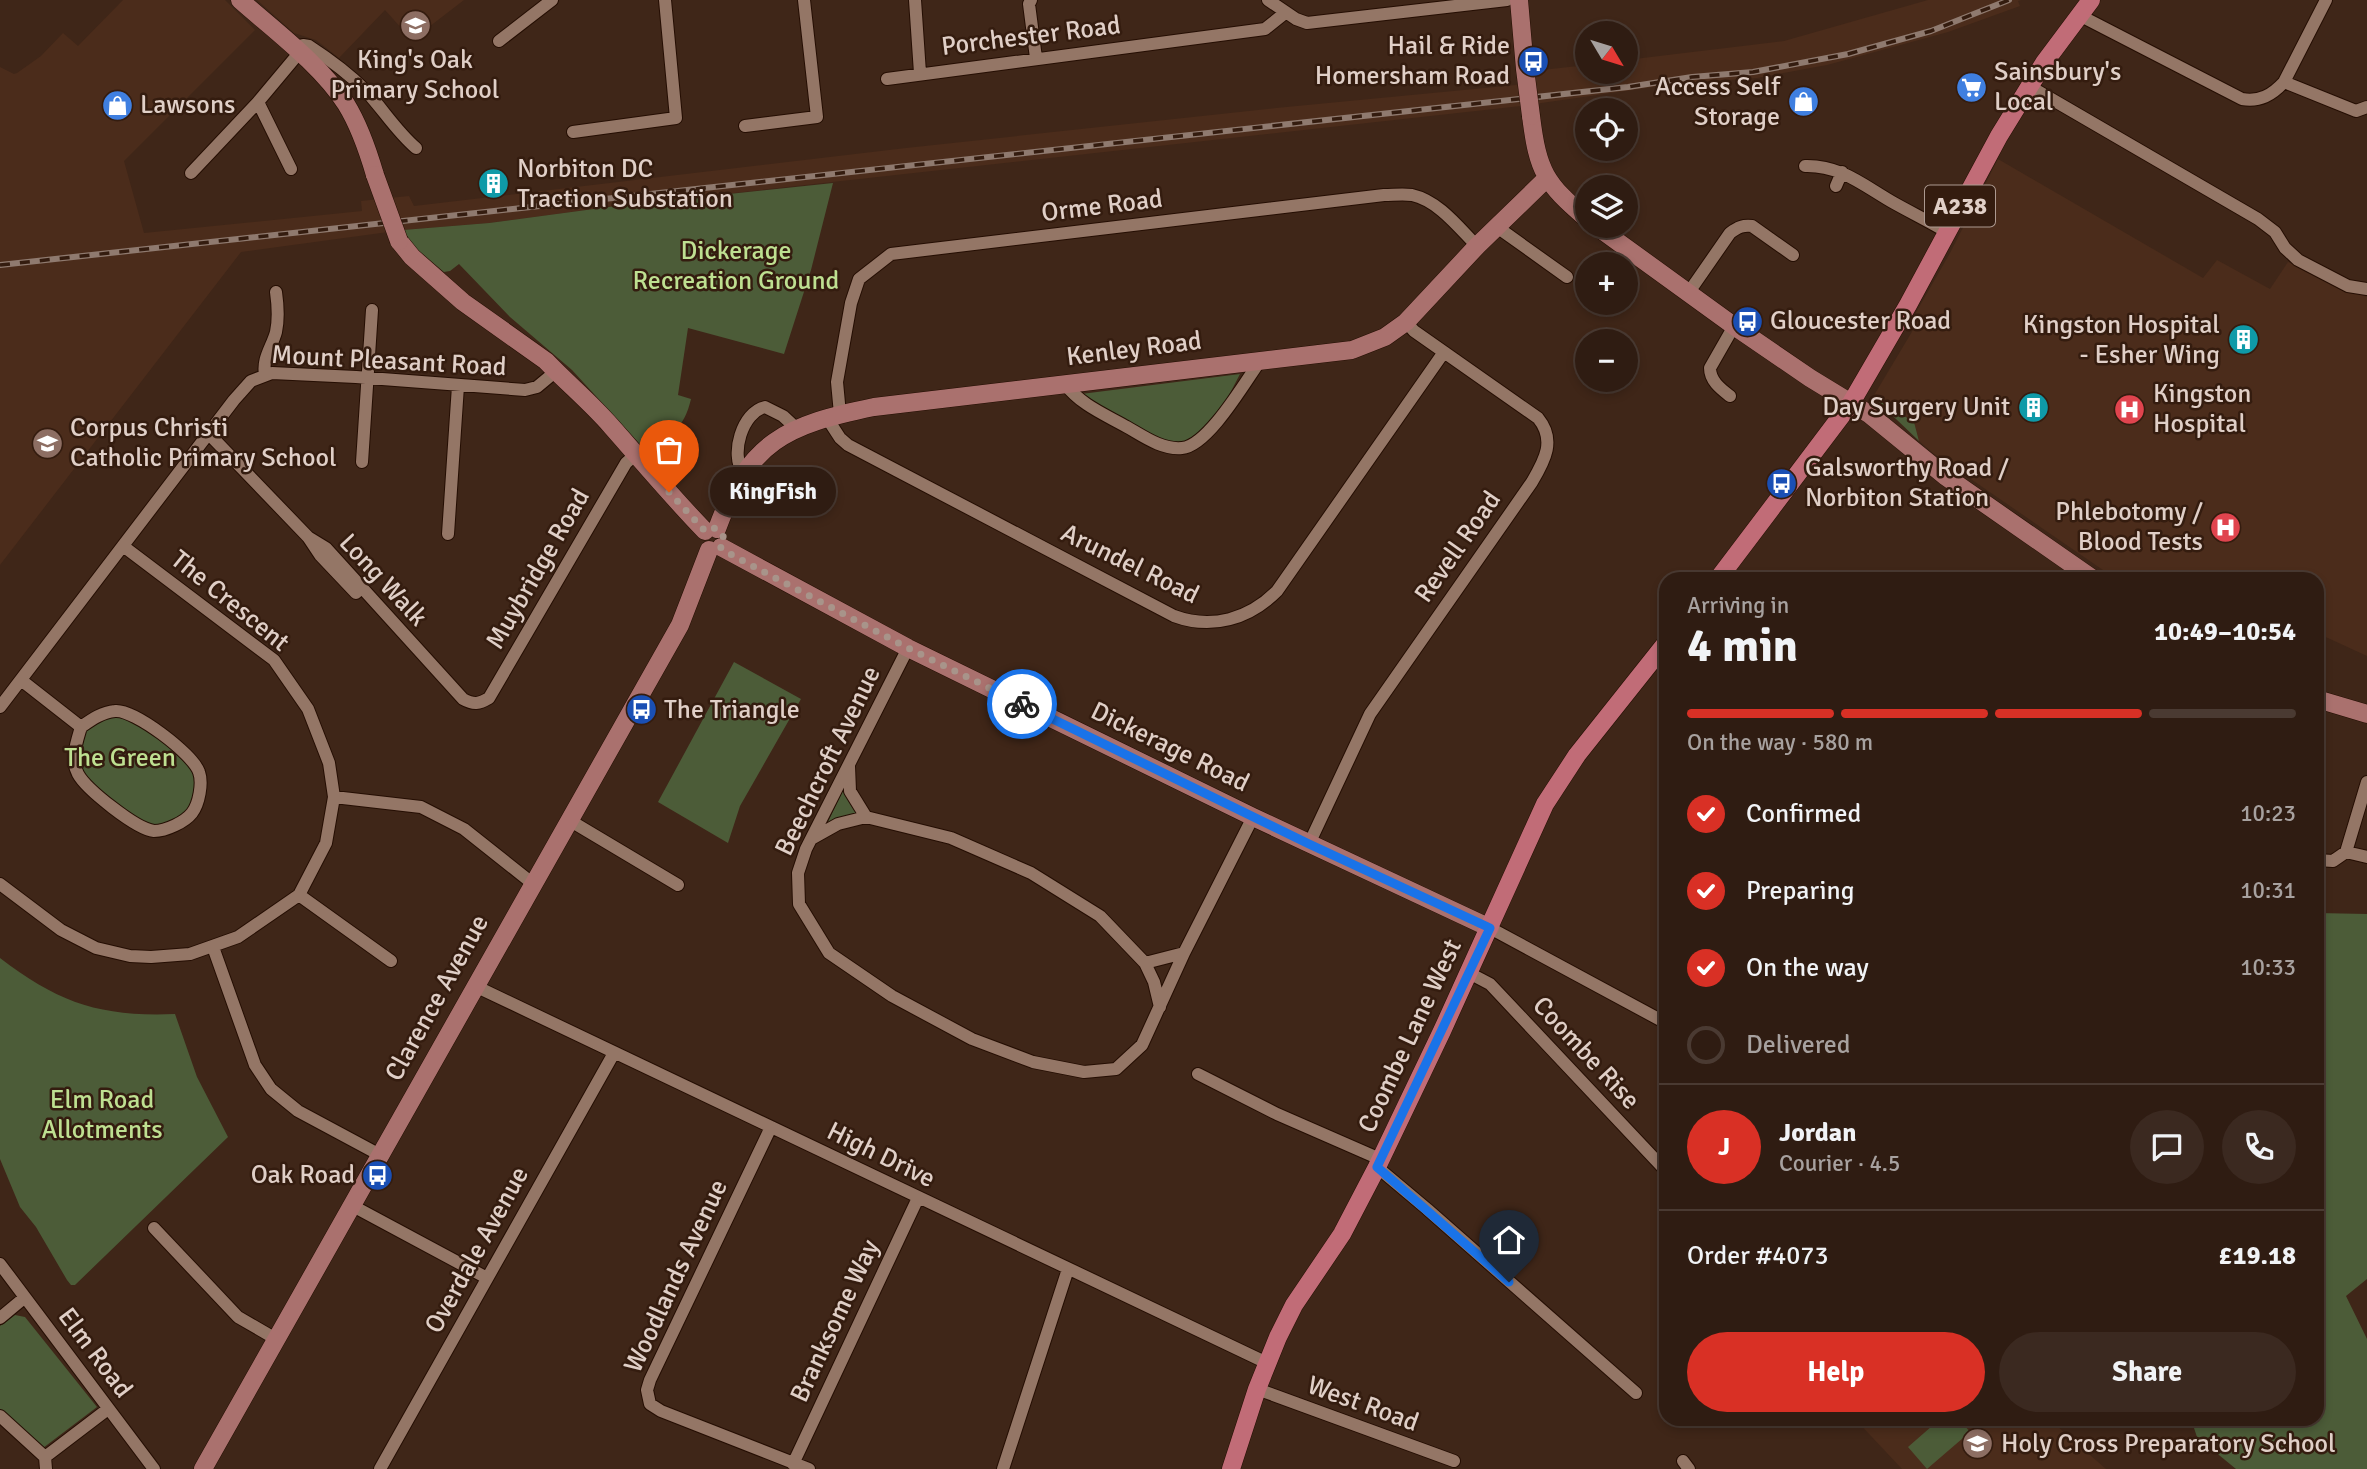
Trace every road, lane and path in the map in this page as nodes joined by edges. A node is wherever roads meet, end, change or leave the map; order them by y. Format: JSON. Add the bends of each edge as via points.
{"nodes":[{"id":1,"x":240,"y":0,"type":"edge"},
{"id":2,"x":552,"y":0,"type":"edge"},
{"id":3,"x":665,"y":0,"type":"edge"},
{"id":4,"x":804,"y":0,"type":"edge"},
{"id":5,"x":915,"y":0,"type":"edge"},
{"id":6,"x":1031,"y":0,"type":"edge"},
{"id":7,"x":1268,"y":0,"type":"edge"},
{"id":8,"x":1507,"y":0,"type":"edge"},
{"id":9,"x":1519,"y":0,"type":"edge"},
{"id":10,"x":2091,"y":0,"type":"edge"},
{"id":11,"x":2326,"y":0,"type":"edge"},
{"id":12,"x":1285,"y":13,"type":"junction"},
{"id":13,"x":2079,"y":15,"type":"junction"},
{"id":14,"x":499,"y":41,"type":"dead end"},
{"id":15,"x":296,"y":51,"type":"junction"},
{"id":16,"x":1036,"y":58,"type":"junction"},
{"id":17,"x":920,"y":73,"type":"junction"},
{"id":18,"x":887,"y":79,"type":"dead end"},
{"id":19,"x":2284,"y":82,"type":"junction"},
{"id":20,"x":2029,"y":86,"type":"junction"},
{"id":21,"x":258,"y":102,"type":"junction"},
{"id":22,"x":2367,"y":107,"type":"edge"},
{"id":23,"x":746,"y":126,"type":"dead end"},
{"id":24,"x":573,"y":131,"type":"dead end"},
{"id":25,"x":416,"y":148,"type":"dead end"},
{"id":26,"x":1805,"y":166,"type":"dead end"},
{"id":27,"x":291,"y":169,"type":"dead end"},
{"id":28,"x":1842,"y":172,"type":"junction"},
{"id":29,"x":191,"y":173,"type":"dead end"},
{"id":30,"x":1546,"y":178,"type":"junction"},
{"id":31,"x":1836,"y":186,"type":"dead end"},
{"id":32,"x":1575,"y":207,"type":"edge"},
{"id":33,"x":1497,"y":227,"type":"junction"},
{"id":34,"x":1947,"y":232,"type":"junction"},
{"id":35,"x":1613,"y":238,"type":"edge"},
{"id":36,"x":1477,"y":246,"type":"junction"},
{"id":37,"x":1793,"y":255,"type":"dead end"},
{"id":38,"x":1567,"y":277,"type":"dead end"},
{"id":39,"x":2367,"y":289,"type":"edge"},
{"id":40,"x":276,"y":292,"type":"dead end"},
{"id":41,"x":1689,"y":292,"type":"junction"},
{"id":42,"x":372,"y":310,"type":"dead end"},
{"id":43,"x":1406,"y":322,"type":"junction"},
{"id":44,"x":1734,"y":326,"type":"junction"},
{"id":45,"x":1444,"y":352,"type":"junction"},
{"id":46,"x":1260,"y":360,"type":"junction"},
{"id":47,"x":555,"y":372,"type":"junction"},
{"id":48,"x":1696,"y":373,"type":"dead end"},
{"id":49,"x":1709,"y":373,"type":"junction"},
{"id":50,"x":265,"y":374,"type":"junction"},
{"id":51,"x":367,"y":378,"type":"junction"},
{"id":52,"x":1065,"y":384,"type":"junction"},
{"id":53,"x":458,"y":386,"type":"junction"},
{"id":54,"x":1730,"y":396,"type":"dead end"},
{"id":55,"x":1851,"y":402,"type":"junction"},
{"id":56,"x":833,"y":416,"type":"junction"},
{"id":57,"x":797,"y":429,"type":"junction"},
{"id":58,"x":209,"y":434,"type":"junction"},
{"id":59,"x":635,"y":455,"type":"junction"},
{"id":60,"x":362,"y":462,"type":"dead end"},
{"id":61,"x":743,"y":472,"type":"junction"},
{"id":62,"x":711,"y":530,"type":"junction"},
{"id":63,"x":448,"y":534,"type":"dead end"},
{"id":64,"x":123,"y":546,"type":"junction"},
{"id":65,"x":715,"y":548,"type":"junction"},
{"id":66,"x":1723,"y":572,"type":"edge"},
{"id":67,"x":2083,"y":572,"type":"edge"},
{"id":68,"x":908,"y":648,"type":"junction"},
{"id":69,"x":1659,"y":652,"type":"edge"},
{"id":70,"x":21,"y":680,"type":"junction"},
{"id":71,"x":2324,"y":701,"type":"edge"},
{"id":72,"x":480,"y":704,"type":"joint"},
{"id":73,"x":0,"y":707,"type":"edge"},
{"id":74,"x":2367,"y":714,"type":"edge"},
{"id":75,"x":81,"y":727,"type":"junction"},
{"id":76,"x":849,"y":763,"type":"junction"},
{"id":77,"x":2367,"y":782,"type":"edge"},
{"id":78,"x":334,"y":797,"type":"junction"},
{"id":79,"x":866,"y":817,"type":"junction"},
{"id":80,"x":1253,"y":817,"type":"junction"},
{"id":81,"x":569,"y":820,"type":"junction"},
{"id":82,"x":813,"y":838,"type":"junction"},
{"id":83,"x":1309,"y":844,"type":"junction"},
{"id":84,"x":2346,"y":852,"type":"junction"},
{"id":85,"x":2367,"y":857,"type":"edge"},
{"id":86,"x":2324,"y":860,"type":"edge"},
{"id":87,"x":532,"y":883,"type":"junction"},
{"id":88,"x":0,"y":884,"type":"edge"},
{"id":89,"x":678,"y":886,"type":"dead end"},
{"id":90,"x":299,"y":895,"type":"junction"},
{"id":91,"x":1490,"y":928,"type":"junction"},
{"id":92,"x":213,"y":947,"type":"junction"},
{"id":93,"x":1184,"y":953,"type":"junction"},
{"id":94,"x":391,"y":961,"type":"dead end"},
{"id":95,"x":1145,"y":963,"type":"junction"},
{"id":96,"x":1469,"y":973,"type":"junction"},
{"id":97,"x":475,"y":986,"type":"junction"},
{"id":98,"x":1160,"y":1007,"type":"junction"},
{"id":99,"x":1659,"y":1019,"type":"edge"},
{"id":100,"x":614,"y":1053,"type":"junction"},
{"id":101,"x":1198,"y":1074,"type":"dead end"},
{"id":102,"x":771,"y":1127,"type":"junction"},
{"id":103,"x":380,"y":1154,"type":"junction"},
{"id":104,"x":1378,"y":1163,"type":"junction"},
{"id":105,"x":1659,"y":1164,"type":"edge"},
{"id":106,"x":918,"y":1198,"type":"junction"},
{"id":107,"x":351,"y":1205,"type":"junction"},
{"id":108,"x":154,"y":1228,"type":"dead end"},
{"id":109,"x":0,"y":1264,"type":"edge"},
{"id":110,"x":1068,"y":1269,"type":"junction"},
{"id":111,"x":487,"y":1278,"type":"junction"},
{"id":112,"x":24,"y":1298,"type":"junction"},
{"id":113,"x":0,"y":1318,"type":"edge"},
{"id":114,"x":276,"y":1339,"type":"junction"},
{"id":115,"x":1267,"y":1363,"type":"junction"},
{"id":116,"x":1257,"y":1389,"type":"junction"},
{"id":117,"x":1636,"y":1393,"type":"dead end"},
{"id":118,"x":108,"y":1409,"type":"junction"},
{"id":119,"x":0,"y":1416,"type":"edge"},
{"id":120,"x":1454,"y":1461,"type":"dead end"},
{"id":121,"x":46,"y":1463,"type":"edge"},
{"id":122,"x":788,"y":1465,"type":"edge"},
{"id":123,"x":154,"y":1469,"type":"edge"},
{"id":124,"x":203,"y":1469,"type":"edge"},
{"id":125,"x":380,"y":1469,"type":"edge"},
{"id":126,"x":809,"y":1469,"type":"edge"},
{"id":127,"x":1003,"y":1469,"type":"edge"},
{"id":128,"x":1231,"y":1469,"type":"edge"}],
"edges":[{"from":1,"to":15,"type":"street"},
{"from":2,"to":14,"type":"street"},
{"from":3,"to":24,"type":"street","via":[[676,118]]},
{"from":4,"to":23,"type":"street","via":[[817,117]]},
{"from":5,"to":17,"type":"street"},
{"from":6,"to":16,"type":"street"},
{"from":7,"to":12,"type":"street"},
{"from":8,"to":12,"type":"street","via":[[1307,23]]},
{"from":9,"to":30,"type":"street","bridge":true,"via":[[1534,139]]},
{"from":10,"to":13,"type":"main road","number":"A238"},
{"from":11,"to":19,"type":"street"},
{"from":12,"to":16,"type":"street","name":"Porchester Road","via":[[1265,29]]},
{"from":13,"to":19,"type":"street","via":[[2242,99],[2264,97]]},
{"from":13,"to":20,"type":"main road","number":"A238"},
{"from":15,"to":21,"type":"street"},
{"from":15,"to":25,"type":"street","via":[[309,46],[347,74]]},
{"from":15,"to":47,"type":"street","bridge":true,"via":[[347,105],[399,241],[463,302],[538,354]]},
{"from":16,"to":17,"type":"street","name":"Porchester Road"},
{"from":17,"to":18,"type":"street","name":"Porchester Road"},
{"from":19,"to":22,"type":"street","via":[[2356,111]]},
{"from":20,"to":34,"type":"main road","number":"A238"},
{"from":20,"to":39,"type":"street","via":[[2258,219],[2298,260],[2348,286]]},
{"from":21,"to":27,"type":"street"},
{"from":21,"to":29,"type":"street"},
{"from":26,"to":28,"type":"street"},
{"from":28,"to":31,"type":"street"},
{"from":28,"to":34,"type":"street"},
{"from":30,"to":32,"type":"street"},
{"from":30,"to":33,"type":"street","name":"Kenley Road"},
{"from":33,"to":36,"type":"street","name":"Kenley Road"},
{"from":33,"to":38,"type":"street"},
{"from":34,"to":55,"type":"main road","number":"A238"},
{"from":35,"to":41,"type":"street"},
{"from":36,"to":43,"type":"street","name":"Kenley Road"},
{"from":36,"to":56,"type":"street","name":"Orme Road","via":[[1428,201],[1411,195],[1384,195],[891,254],[859,279]]},
{"from":37,"to":41,"type":"street","via":[[1744,225],[1730,233]]},
{"from":40,"to":50,"type":"street","via":[[278,319]]},
{"from":41,"to":44,"type":"street"},
{"from":42,"to":51,"type":"street"},
{"from":43,"to":45,"type":"street","name":"Revell Road"},
{"from":43,"to":46,"type":"street","name":"Kenley Road","via":[[1385,337],[1352,350]]},
{"from":44,"to":49,"type":"street"},
{"from":44,"to":55,"type":"street"},
{"from":45,"to":56,"type":"street","name":"Arundel Road","via":[[1277,591],[1254,610],[1215,622],[1174,615],[848,445],[840,438]]},
{"from":45,"to":83,"type":"street","name":"Revell Road","via":[[1538,418],[1545,426],[1549,446],[1546,460],[1370,714]]},
{"from":46,"to":52,"type":"street","name":"Kenley Road"},
{"from":46,"to":52,"type":"street","via":[[1203,437],[1184,448],[1146,438],[1076,399]]},
{"from":47,"to":53,"type":"street","name":"Mount Pleasant Road","via":[[537,387],[525,390]]},
{"from":47,"to":59,"type":"street"},
{"from":48,"to":49,"type":"street"},
{"from":49,"to":54,"type":"street"},
{"from":50,"to":51,"type":"street","name":"Mount Pleasant Road"},
{"from":50,"to":58,"type":"street","name":"Mount Pleasant Road","via":[[246,385]]},
{"from":51,"to":53,"type":"street","name":"Mount Pleasant Road"},
{"from":51,"to":60,"type":"street"},
{"from":52,"to":56,"type":"street","name":"Kenley Road"},
{"from":53,"to":63,"type":"street"},
{"from":55,"to":66,"type":"main road","number":"A238"},
{"from":55,"to":67,"type":"street","via":[[1945,476]]},
{"from":56,"to":57,"type":"street","name":"Kenley Road"},
{"from":57,"to":61,"type":"street","name":"Kenley Road","via":[[766,448]]},
{"from":57,"to":61,"type":"street","via":[[765,407],[754,411],[745,422],[738,453]]},
{"from":58,"to":64,"type":"street","name":"Mount Pleasant Road"},
{"from":58,"to":72,"type":"street","name":"Long Walk","via":[[375,612],[463,699]]},
{"from":59,"to":62,"type":"street"},
{"from":59,"to":72,"type":"street","name":"Muybridge Road","via":[[626,463],[489,698]]},
{"from":61,"to":62,"type":"street","name":"Kenley Road"},
{"from":62,"to":65,"type":"street","via":[[724,538]]},
{"from":64,"to":70,"type":"street","name":"Mount Pleasant Road"},
{"from":64,"to":78,"type":"street","name":"The Crescent","via":[[274,660],[308,709],[329,763]]},
{"from":65,"to":68,"type":"street","name":"Dickerage Road"},
{"from":65,"to":81,"type":"street","name":"Clarence Avenue","via":[[686,612]]},
{"from":68,"to":76,"type":"street","name":"Beechcroft Avenue"},
{"from":68,"to":80,"type":"street","name":"Dickerage Road"},
{"from":69,"to":91,"type":"main road","name":"Coombe Lane West","via":[[1557,784]]},
{"from":70,"to":73,"type":"street","name":"Mount Pleasant Road"},
{"from":70,"to":75,"type":"street"},
{"from":71,"to":74,"type":"street"},
{"from":75,"to":75,"type":"street","via":[[117,710],[140,718],[190,758],[200,773],[199,796],[192,813],[173,827],[154,831],[138,825],[89,788],[76,772],[74,751]]},
{"from":76,"to":79,"type":"street","via":[[849,791]]},
{"from":76,"to":82,"type":"street","name":"Beechcroft Avenue"},
{"from":77,"to":84,"type":"street"},
{"from":78,"to":87,"type":"street","via":[[421,807],[464,829]]},
{"from":78,"to":90,"type":"street","name":"The Crescent","via":[[326,842]]},
{"from":79,"to":82,"type":"street","via":[[838,824]]},
{"from":79,"to":95,"type":"street","via":[[951,838],[1031,873],[1100,916]]},
{"from":80,"to":83,"type":"street","name":"Dickerage Road"},
{"from":80,"to":93,"type":"street","name":"Beechcroft Avenue"},
{"from":81,"to":87,"type":"street","name":"Clarence Avenue"},
{"from":81,"to":89,"type":"street"},
{"from":82,"to":98,"type":"street","name":"Beechcroft Avenue","via":[[798,873],[799,904],[828,953],[892,996],[972,1039],[1032,1062],[1084,1072],[1116,1069],[1142,1045]]},
{"from":83,"to":91,"type":"street","name":"Dickerage Road"},
{"from":84,"to":85,"type":"street"},
{"from":84,"to":86,"type":"street","via":[[2333,861]]},
{"from":87,"to":97,"type":"street","name":"Clarence Avenue"},
{"from":88,"to":92,"type":"street","name":"The Crescent","via":[[61,930],[96,948],[151,957]]},
{"from":90,"to":92,"type":"street","name":"The Crescent","via":[[238,937]]},
{"from":90,"to":94,"type":"street"},
{"from":91,"to":96,"type":"main road","name":"Coombe Lane West"},
{"from":91,"to":99,"type":"street"},
{"from":92,"to":103,"type":"street","via":[[255,1065],[271,1089],[298,1111]]},
{"from":93,"to":95,"type":"street"},
{"from":93,"to":98,"type":"street","name":"Beechcroft Avenue"},
{"from":95,"to":98,"type":"street"},
{"from":96,"to":104,"type":"main road","name":"Coombe Lane West"},
{"from":96,"to":105,"type":"street","name":"Coombe Rise","via":[[1490,984]]},
{"from":97,"to":100,"type":"street","name":"High Drive"},
{"from":97,"to":103,"type":"street","name":"Clarence Avenue"},
{"from":100,"to":102,"type":"street","name":"High Drive"},
{"from":100,"to":111,"type":"street","name":"Overdale Avenue"},
{"from":101,"to":104,"type":"street"},
{"from":102,"to":106,"type":"street","name":"High Drive"},
{"from":102,"to":122,"type":"street","name":"Woodlands Avenue","via":[[648,1391],[650,1404],[661,1411]]},
{"from":103,"to":107,"type":"street","name":"Clarence Avenue"},
{"from":104,"to":115,"type":"main road","name":"Coombe Lane West","via":[[1336,1244],[1294,1305]]},
{"from":104,"to":117,"type":"street"},
{"from":106,"to":110,"type":"street","name":"High Drive"},
{"from":106,"to":122,"type":"street","name":"Branksome Way"},
{"from":107,"to":111,"type":"street"},
{"from":107,"to":114,"type":"street","name":"Clarence Avenue"},
{"from":108,"to":114,"type":"street","via":[[237,1317]]},
{"from":109,"to":112,"type":"street","name":"Elm Road"},
{"from":110,"to":115,"type":"street","name":"High Drive"},
{"from":110,"to":127,"type":"street"},
{"from":111,"to":125,"type":"street","name":"Overdale Avenue"},
{"from":112,"to":113,"type":"street"},
{"from":112,"to":118,"type":"street","name":"Elm Road"},
{"from":114,"to":124,"type":"street","name":"Clarence Avenue"},
{"from":115,"to":116,"type":"main road","name":"Coombe Lane West"},
{"from":116,"to":120,"type":"street","name":"West Road"},
{"from":116,"to":128,"type":"main road","name":"Coombe Lane West"},
{"from":118,"to":121,"type":"street"},
{"from":118,"to":123,"type":"street","name":"Elm Road"},
{"from":119,"to":121,"type":"street"},
{"from":122,"to":126,"type":"street","name":"Woodlands Avenue"}]}
